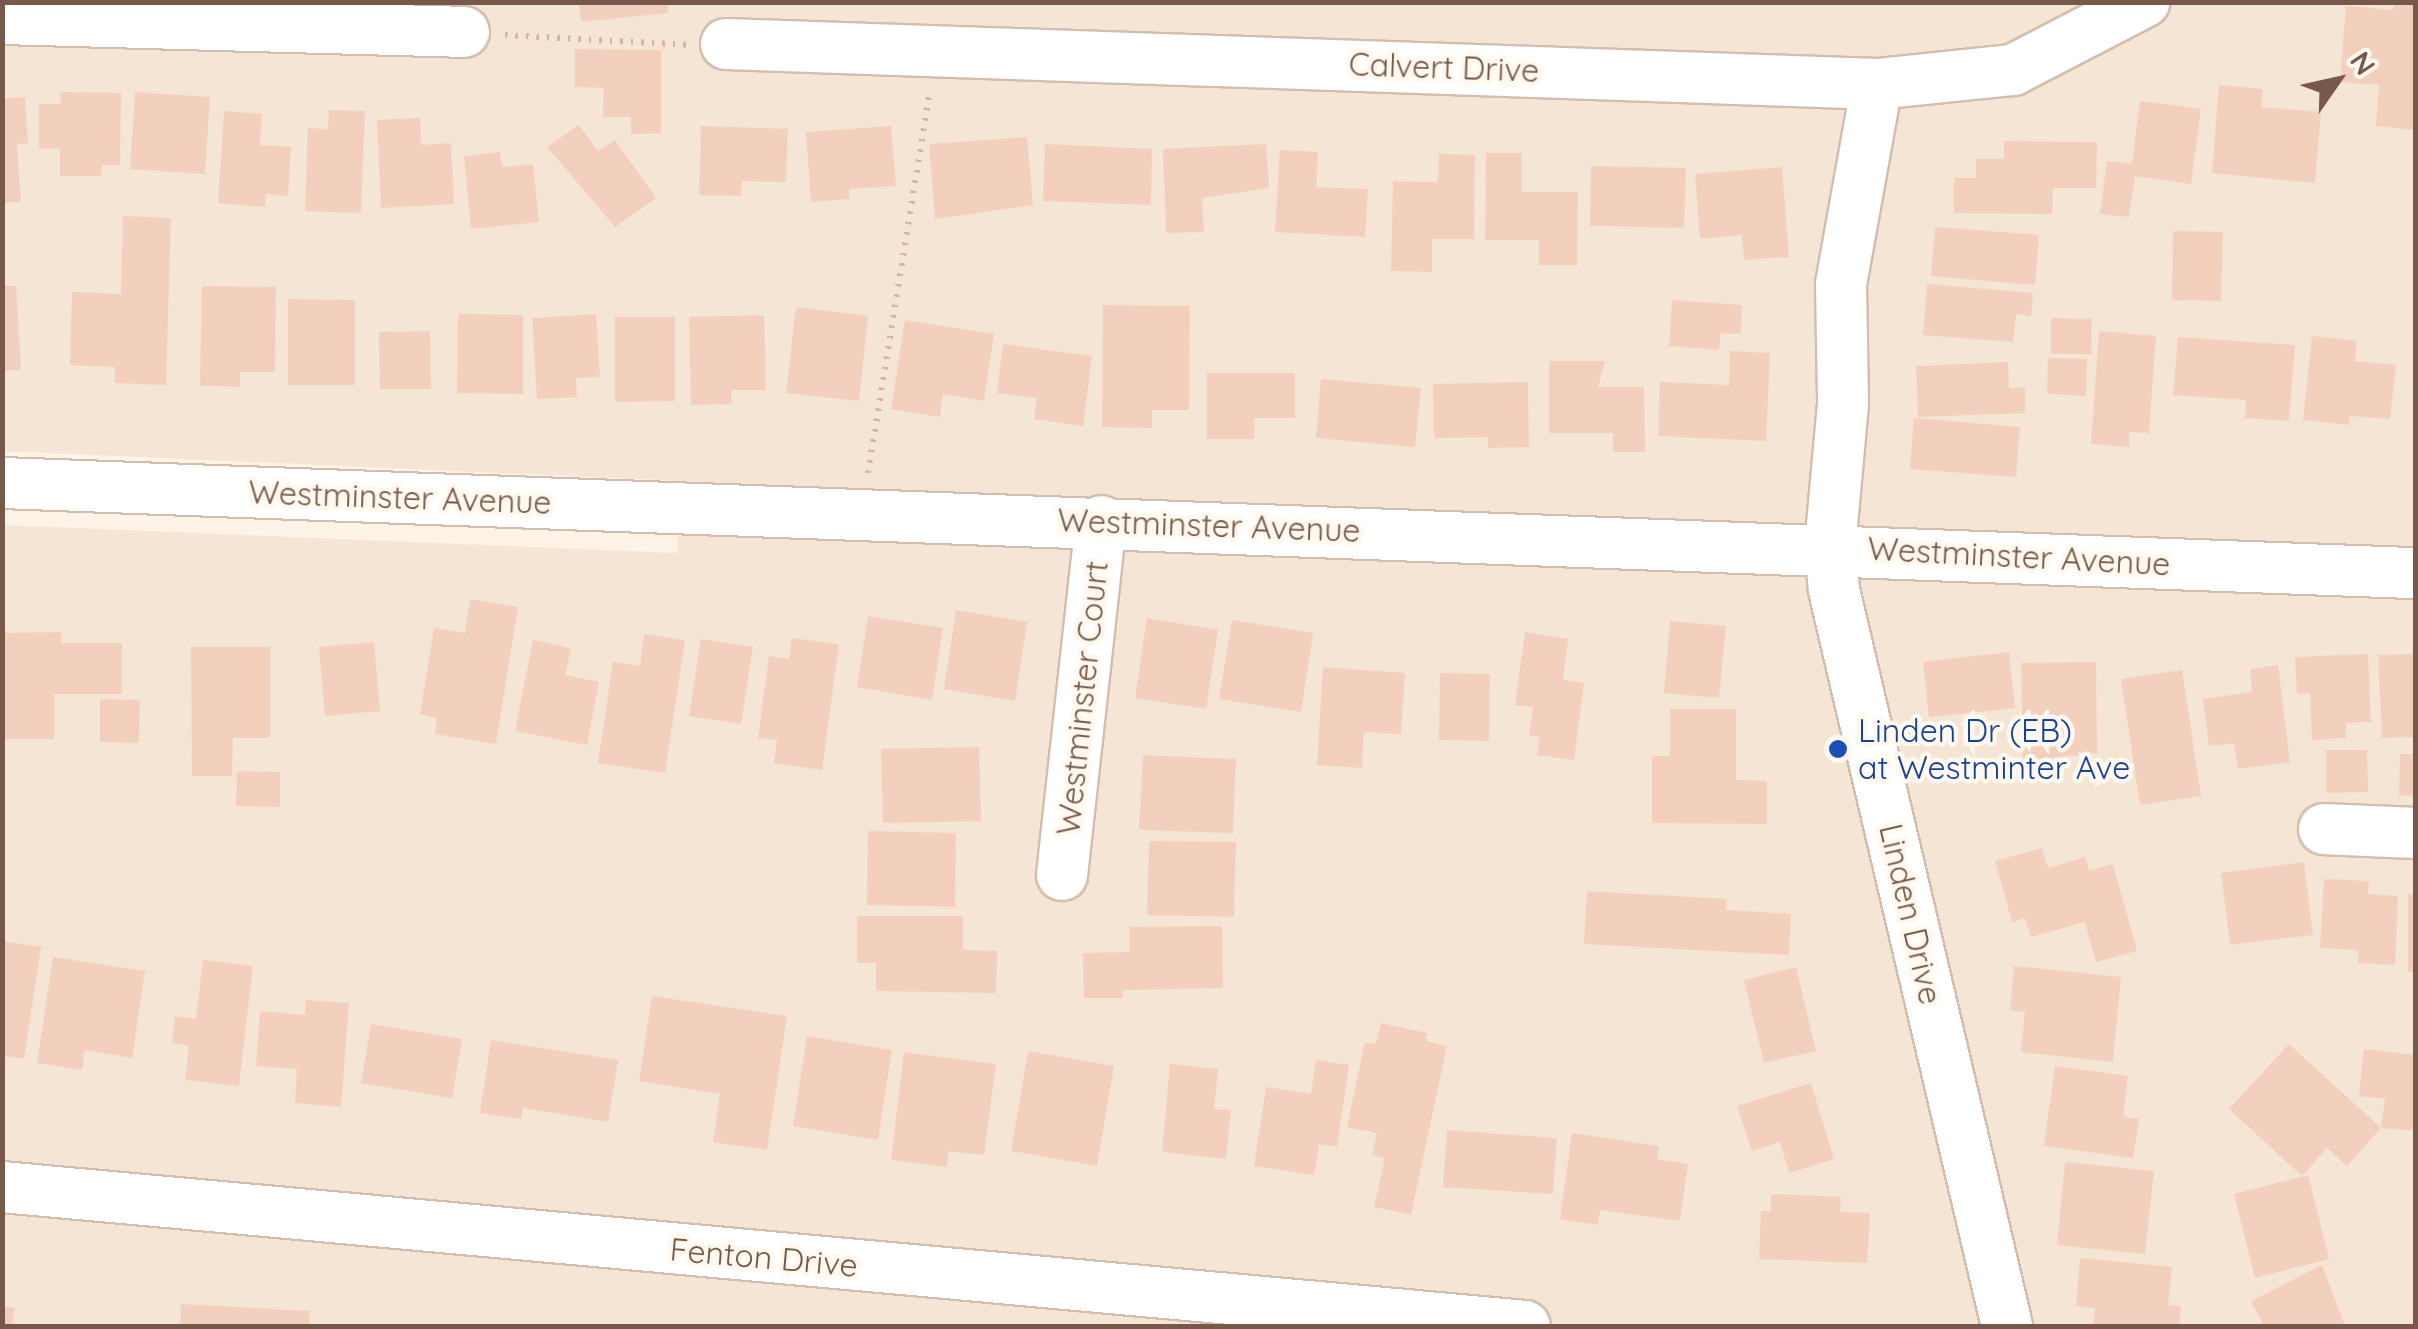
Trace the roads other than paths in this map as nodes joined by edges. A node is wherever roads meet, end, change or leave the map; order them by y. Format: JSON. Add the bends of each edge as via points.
{"nodes":[{"id":1,"x":2144,"y":2,"type":"edge"},
{"id":2,"x":2,"y":19,"type":"edge"},
{"id":3,"x":464,"y":32,"type":"road end"},
{"id":4,"x":726,"y":44,"type":"road end"},
{"id":5,"x":1877,"y":84,"type":"junction"},
{"id":6,"x":2,"y":483,"type":"edge"},
{"id":7,"x":1101,"y":521,"type":"junction"},
{"id":8,"x":1830,"y":547,"type":"junction"},
{"id":9,"x":2416,"y":574,"type":"edge"},
{"id":10,"x":2324,"y":829,"type":"dead end"},
{"id":11,"x":2416,"y":833,"type":"edge"},
{"id":12,"x":1062,"y":875,"type":"dead end"},
{"id":13,"x":2,"y":1187,"type":"edge"},
{"id":14,"x":1526,"y":1326,"type":"edge"},
{"id":15,"x":2007,"y":1326,"type":"edge"}],
"edges":[{"from":1,"to":5,"type":"street","name":"Calvert Drive","via":[[2013,70],[1953,82]]},
{"from":2,"to":3,"type":"street"},
{"from":4,"to":5,"type":"street","name":"Calvert Drive"},
{"from":5,"to":8,"type":"street","name":"Linden Drive","via":[[1841,285],[1843,404]]},
{"from":6,"to":7,"type":"street","name":"Westminster Avenue"},
{"from":7,"to":8,"type":"street","name":"Westminster Avenue"},
{"from":7,"to":12,"type":"street","name":"Westminster Court"},
{"from":8,"to":9,"type":"street","name":"Westminster Avenue"},
{"from":8,"to":15,"type":"street","name":"Linden Drive","via":[[1834,590]]},
{"from":10,"to":11,"type":"street"},
{"from":13,"to":14,"type":"street","name":"Fenton Drive"}]}
